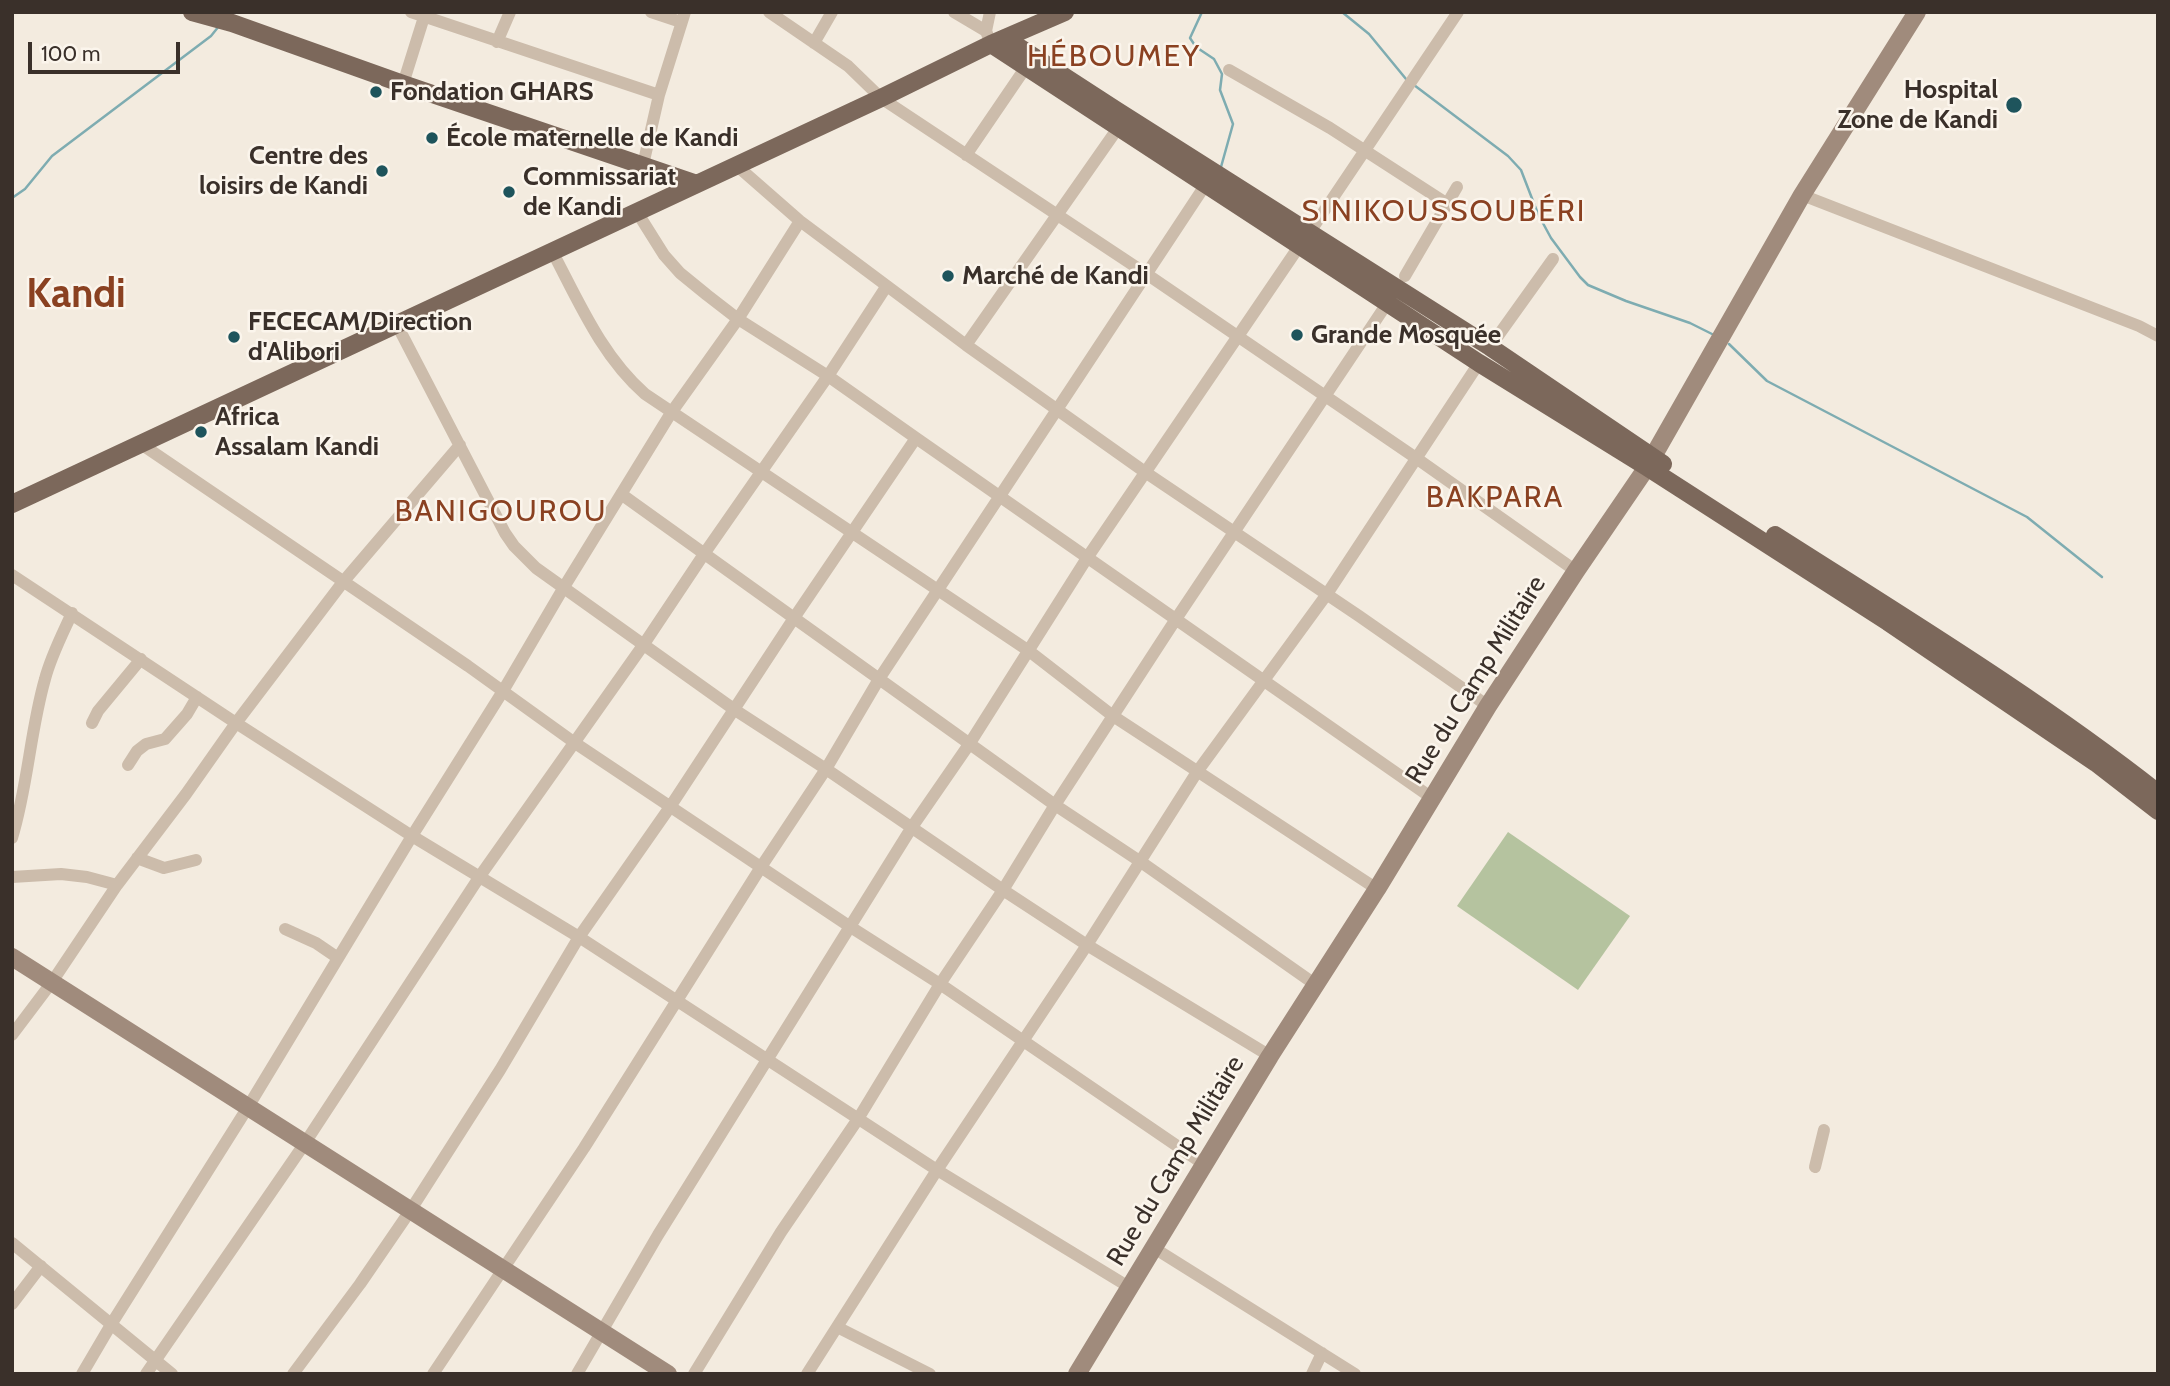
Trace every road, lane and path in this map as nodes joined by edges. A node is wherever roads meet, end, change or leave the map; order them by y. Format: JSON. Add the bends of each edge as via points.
{"nodes":[{"id":1,"x":192,"y":12,"type":"edge"},
{"id":2,"x":510,"y":12,"type":"edge"},
{"id":3,"x":651,"y":12,"type":"edge"},
{"id":4,"x":769,"y":12,"type":"edge"},
{"id":5,"x":831,"y":12,"type":"edge"},
{"id":6,"x":954,"y":12,"type":"edge"},
{"id":7,"x":990,"y":12,"type":"edge"},
{"id":8,"x":1065,"y":12,"type":"edge"},
{"id":9,"x":1458,"y":12,"type":"edge"},
{"id":10,"x":1917,"y":12,"type":"edge"},
{"id":11,"x":417,"y":15,"type":"edge"},
{"id":12,"x":683,"y":17,"type":"edge"},
{"id":13,"x":994,"y":38,"type":"junction"},
{"id":14,"x":496,"y":42,"type":"junction"},
{"id":15,"x":814,"y":43,"type":"junction"},
{"id":16,"x":1026,"y":67,"type":"junction"},
{"id":17,"x":1229,"y":70,"type":"dead end"},
{"id":18,"x":403,"y":84,"type":"junction"},
{"id":19,"x":659,"y":95,"type":"junction"},
{"id":20,"x":881,"y":98,"type":"junction"},
{"id":21,"x":1118,"y":128,"type":"junction"},
{"id":22,"x":1363,"y":151,"type":"junction"},
{"id":23,"x":966,"y":155,"type":"junction"},
{"id":24,"x":643,"y":165,"type":"junction"},
{"id":25,"x":736,"y":165,"type":"junction"},
{"id":26,"x":697,"y":184,"type":"junction"},
{"id":27,"x":1206,"y":184,"type":"junction"},
{"id":28,"x":1457,"y":187,"type":"dead end"},
{"id":29,"x":1802,"y":195,"type":"junction"},
{"id":30,"x":1447,"y":203,"type":"junction"},
{"id":31,"x":637,"y":212,"type":"junction"},
{"id":32,"x":1056,"y":216,"type":"junction"},
{"id":33,"x":800,"y":221,"type":"junction"},
{"id":34,"x":1305,"y":238,"type":"junction"},
{"id":35,"x":552,"y":251,"type":"junction"},
{"id":36,"x":1553,"y":258,"type":"dead end"},
{"id":37,"x":1148,"y":275,"type":"junction"},
{"id":38,"x":1405,"y":276,"type":"dead end"},
{"id":39,"x":886,"y":287,"type":"junction"},
{"id":40,"x":1388,"y":302,"type":"junction"},
{"id":41,"x":738,"y":318,"type":"junction"},
{"id":42,"x":396,"y":323,"type":"junction"},
{"id":43,"x":2158,"y":337,"type":"edge"},
{"id":44,"x":1238,"y":338,"type":"junction"},
{"id":45,"x":966,"y":345,"type":"junction"},
{"id":46,"x":1490,"y":347,"type":"junction"},
{"id":47,"x":1479,"y":363,"type":"junction"},
{"id":48,"x":828,"y":376,"type":"junction"},
{"id":49,"x":1325,"y":397,"type":"junction"},
{"id":50,"x":1058,"y":411,"type":"junction"},
{"id":51,"x":671,"y":413,"type":"junction"},
{"id":52,"x":916,"y":439,"type":"junction"},
{"id":53,"x":141,"y":444,"type":"junction"},
{"id":54,"x":460,"y":445,"type":"junction"},
{"id":55,"x":1416,"y":458,"type":"junction"},
{"id":56,"x":1650,"y":462,"type":"junction"},
{"id":57,"x":1145,"y":472,"type":"junction"},
{"id":58,"x":761,"y":473,"type":"junction"},
{"id":59,"x":621,"y":494,"type":"junction"},
{"id":60,"x":999,"y":495,"type":"junction"},
{"id":61,"x":12,"y":504,"type":"edge"},
{"id":62,"x":1235,"y":532,"type":"junction"},
{"id":63,"x":850,"y":534,"type":"junction"},
{"id":64,"x":704,"y":554,"type":"junction"},
{"id":65,"x":1087,"y":558,"type":"junction"},
{"id":66,"x":1576,"y":571,"type":"junction"},
{"id":67,"x":12,"y":575,"type":"edge"},
{"id":68,"x":343,"y":582,"type":"junction"},
{"id":69,"x":564,"y":587,"type":"junction"},
{"id":70,"x":938,"y":591,"type":"junction"},
{"id":71,"x":1327,"y":594,"type":"junction"},
{"id":72,"x":72,"y":613,"type":"junction"},
{"id":73,"x":794,"y":618,"type":"junction"},
{"id":74,"x":1176,"y":619,"type":"junction"},
{"id":75,"x":644,"y":644,"type":"junction"},
{"id":76,"x":1029,"y":651,"type":"junction"},
{"id":77,"x":141,"y":659,"type":"junction"},
{"id":78,"x":879,"y":679,"type":"junction"},
{"id":79,"x":1263,"y":679,"type":"junction"},
{"id":80,"x":503,"y":691,"type":"junction"},
{"id":81,"x":197,"y":697,"type":"junction"},
{"id":82,"x":1488,"y":706,"type":"junction"},
{"id":83,"x":735,"y":710,"type":"junction"},
{"id":84,"x":1113,"y":716,"type":"junction"},
{"id":85,"x":92,"y":723,"type":"dead end"},
{"id":86,"x":236,"y":723,"type":"junction"},
{"id":87,"x":575,"y":743,"type":"junction"},
{"id":88,"x":971,"y":743,"type":"junction"},
{"id":89,"x":128,"y":765,"type":"dead end"},
{"id":90,"x":826,"y":769,"type":"junction"},
{"id":91,"x":1197,"y":772,"type":"junction"},
{"id":92,"x":2158,"y":793,"type":"edge"},
{"id":93,"x":1432,"y":798,"type":"junction"},
{"id":94,"x":1055,"y":805,"type":"junction"},
{"id":95,"x":670,"y":807,"type":"junction"},
{"id":96,"x":2158,"y":811,"type":"edge"},
{"id":97,"x":912,"y":827,"type":"junction"},
{"id":98,"x":412,"y":835,"type":"junction"},
{"id":99,"x":12,"y":838,"type":"edge"},
{"id":100,"x":137,"y":858,"type":"junction"},
{"id":101,"x":196,"y":860,"type":"dead end"},
{"id":102,"x":1141,"y":862,"type":"junction"},
{"id":103,"x":761,"y":867,"type":"junction"},
{"id":104,"x":480,"y":876,"type":"junction"},
{"id":105,"x":12,"y":877,"type":"edge"},
{"id":106,"x":117,"y":885,"type":"junction"},
{"id":107,"x":1377,"y":889,"type":"junction"},
{"id":108,"x":1003,"y":890,"type":"junction"},
{"id":109,"x":849,"y":926,"type":"junction"},
{"id":110,"x":285,"y":929,"type":"dead end"},
{"id":111,"x":579,"y":937,"type":"junction"},
{"id":112,"x":1087,"y":945,"type":"junction"},
{"id":113,"x":12,"y":957,"type":"edge"},
{"id":114,"x":338,"y":958,"type":"junction"},
{"id":115,"x":52,"y":982,"type":"junction"},
{"id":116,"x":940,"y":984,"type":"junction"},
{"id":117,"x":1315,"y":985,"type":"junction"},
{"id":118,"x":676,"y":1000,"type":"junction"},
{"id":119,"x":12,"y":1035,"type":"edge"},
{"id":120,"x":1024,"y":1041,"type":"junction"},
{"id":121,"x":1270,"y":1056,"type":"junction"},
{"id":122,"x":768,"y":1059,"type":"junction"},
{"id":123,"x":248,"y":1107,"type":"junction"},
{"id":124,"x":858,"y":1119,"type":"junction"},
{"id":125,"x":1824,"y":1130,"type":"dead end"},
{"id":126,"x":304,"y":1143,"type":"junction"},
{"id":127,"x":1205,"y":1165,"type":"junction"},
{"id":128,"x":1815,"y":1167,"type":"dead end"},
{"id":129,"x":937,"y":1170,"type":"junction"},
{"id":130,"x":410,"y":1211,"type":"junction"},
{"id":131,"x":12,"y":1243,"type":"edge"},
{"id":132,"x":1154,"y":1248,"type":"junction"},
{"id":133,"x":41,"y":1266,"type":"junction"},
{"id":134,"x":502,"y":1270,"type":"junction"},
{"id":135,"x":1129,"y":1287,"type":"junction"},
{"id":136,"x":12,"y":1304,"type":"edge"},
{"id":137,"x":112,"y":1323,"type":"junction"},
{"id":138,"x":837,"y":1327,"type":"junction"},
{"id":139,"x":602,"y":1332,"type":"junction"},
{"id":140,"x":1322,"y":1353,"type":"junction"},
{"id":141,"x":155,"y":1360,"type":"junction"},
{"id":142,"x":82,"y":1374,"type":"edge"},
{"id":143,"x":146,"y":1374,"type":"edge"},
{"id":144,"x":172,"y":1374,"type":"edge"},
{"id":145,"x":293,"y":1374,"type":"edge"},
{"id":146,"x":433,"y":1374,"type":"edge"},
{"id":147,"x":576,"y":1374,"type":"edge"},
{"id":148,"x":668,"y":1374,"type":"edge"},
{"id":149,"x":694,"y":1374,"type":"edge"},
{"id":150,"x":807,"y":1374,"type":"edge"},
{"id":151,"x":930,"y":1374,"type":"edge"},
{"id":152,"x":1077,"y":1374,"type":"edge"},
{"id":153,"x":1312,"y":1374,"type":"edge"},
{"id":154,"x":1355,"y":1374,"type":"edge"}],
"edges":[{"from":1,"to":18,"type":"main road"},
{"from":2,"to":14,"type":"street"},
{"from":3,"to":12,"type":"street"},
{"from":4,"to":15,"type":"street"},
{"from":5,"to":15,"type":"street"},
{"from":6,"to":13,"type":"street"},
{"from":7,"to":13,"type":"street"},
{"from":8,"to":13,"type":"main road"},
{"from":9,"to":22,"type":"street"},
{"from":10,"to":29,"type":"street","name":"Rue du Camp Militaire"},
{"from":11,"to":14,"type":"street"},
{"from":11,"to":18,"type":"street"},
{"from":12,"to":19,"type":"street"},
{"from":13,"to":16,"type":"main road"},
{"from":13,"to":20,"type":"main road"},
{"from":13,"to":34,"type":"main road","via":[[1116,110]]},
{"from":14,"to":19,"type":"street"},
{"from":15,"to":20,"type":"street","via":[[848,66]]},
{"from":16,"to":21,"type":"main road"},
{"from":16,"to":23,"type":"street"},
{"from":17,"to":22,"type":"street"},
{"from":18,"to":24,"type":"main road"},
{"from":19,"to":24,"type":"street"},
{"from":20,"to":23,"type":"street"},
{"from":20,"to":25,"type":"main road"},
{"from":21,"to":27,"type":"main road"},
{"from":21,"to":32,"type":"street"},
{"from":22,"to":30,"type":"street"},
{"from":22,"to":34,"type":"street"},
{"from":23,"to":32,"type":"street"},
{"from":24,"to":26,"type":"main road"},
{"from":25,"to":26,"type":"main road"},
{"from":25,"to":33,"type":"street"},
{"from":26,"to":31,"type":"main road"},
{"from":27,"to":34,"type":"main road"},
{"from":27,"to":37,"type":"street"},
{"from":28,"to":30,"type":"street"},
{"from":29,"to":43,"type":"street"},
{"from":29,"to":56,"type":"street","name":"Rue du Camp Militaire"},
{"from":30,"to":38,"type":"street"},
{"from":31,"to":35,"type":"main road"},
{"from":31,"to":41,"type":"street","via":[[680,273]]},
{"from":32,"to":37,"type":"street"},
{"from":32,"to":45,"type":"street"},
{"from":33,"to":39,"type":"street"},
{"from":33,"to":41,"type":"street"},
{"from":34,"to":40,"type":"main road"},
{"from":34,"to":44,"type":"street"},
{"from":34,"to":46,"type":"main road"},
{"from":35,"to":42,"type":"main road"},
{"from":35,"to":51,"type":"street","via":[[594,333],[619,368]]},
{"from":36,"to":46,"type":"street"},
{"from":37,"to":44,"type":"street"},
{"from":37,"to":50,"type":"street"},
{"from":39,"to":45,"type":"street"},
{"from":39,"to":48,"type":"street"},
{"from":40,"to":47,"type":"main road"},
{"from":40,"to":49,"type":"street"},
{"from":41,"to":48,"type":"street"},
{"from":41,"to":51,"type":"street"},
{"from":42,"to":53,"type":"main road"},
{"from":42,"to":54,"type":"street"},
{"from":44,"to":49,"type":"street"},
{"from":44,"to":57,"type":"street"},
{"from":45,"to":50,"type":"street"},
{"from":46,"to":56,"type":"main road"},
{"from":47,"to":55,"type":"street"},
{"from":47,"to":56,"type":"main road"},
{"from":48,"to":52,"type":"street"},
{"from":48,"to":58,"type":"street"},
{"from":49,"to":55,"type":"street"},
{"from":49,"to":62,"type":"street"},
{"from":50,"to":57,"type":"street"},
{"from":50,"to":60,"type":"street"},
{"from":51,"to":58,"type":"street"},
{"from":51,"to":59,"type":"street"},
{"from":52,"to":60,"type":"street"},
{"from":52,"to":63,"type":"street"},
{"from":53,"to":61,"type":"main road"},
{"from":53,"to":68,"type":"street"},
{"from":54,"to":68,"type":"street"},
{"from":54,"to":69,"type":"street","via":[[514,546]]},
{"from":55,"to":66,"type":"street"},
{"from":55,"to":71,"type":"street"},
{"from":56,"to":66,"type":"street","name":"Rue du Camp Militaire"},
{"from":56,"to":92,"type":"main road","via":[[1878,600],[2036,704]]},
{"from":56,"to":96,"type":"main road","via":[[1983,684]]},
{"from":57,"to":62,"type":"street"},
{"from":57,"to":65,"type":"street"},
{"from":58,"to":63,"type":"street"},
{"from":58,"to":64,"type":"street"},
{"from":59,"to":64,"type":"street"},
{"from":59,"to":69,"type":"street"},
{"from":60,"to":65,"type":"street"},
{"from":60,"to":70,"type":"street"},
{"from":62,"to":71,"type":"street"},
{"from":62,"to":74,"type":"street"},
{"from":63,"to":70,"type":"street"},
{"from":63,"to":73,"type":"street"},
{"from":64,"to":73,"type":"street"},
{"from":64,"to":75,"type":"street"},
{"from":65,"to":74,"type":"street"},
{"from":65,"to":76,"type":"street"},
{"from":66,"to":82,"type":"street","name":"Rue du Camp Militaire"},
{"from":67,"to":72,"type":"street"},
{"from":68,"to":80,"type":"street"},
{"from":68,"to":86,"type":"street"},
{"from":69,"to":75,"type":"street"},
{"from":69,"to":80,"type":"street"},
{"from":70,"to":76,"type":"street"},
{"from":70,"to":78,"type":"street"},
{"from":71,"to":79,"type":"street"},
{"from":71,"to":82,"type":"street"},
{"from":72,"to":77,"type":"street"},
{"from":72,"to":99,"type":"street","via":[[44,682]]},
{"from":73,"to":78,"type":"street"},
{"from":73,"to":83,"type":"street"},
{"from":74,"to":79,"type":"street"},
{"from":74,"to":84,"type":"street"},
{"from":75,"to":83,"type":"street"},
{"from":75,"to":87,"type":"street"},
{"from":76,"to":84,"type":"street"},
{"from":76,"to":88,"type":"street"},
{"from":77,"to":81,"type":"street"},
{"from":77,"to":85,"type":"street"},
{"from":78,"to":88,"type":"street"},
{"from":78,"to":90,"type":"street"},
{"from":79,"to":91,"type":"street"},
{"from":79,"to":93,"type":"street"},
{"from":80,"to":87,"type":"street"},
{"from":80,"to":98,"type":"street"},
{"from":81,"to":86,"type":"street"},
{"from":81,"to":89,"type":"street","via":[[165,739],[146,744]]},
{"from":82,"to":93,"type":"street","name":"Rue du Camp Militaire"},
{"from":83,"to":90,"type":"street"},
{"from":83,"to":95,"type":"street"},
{"from":84,"to":91,"type":"street"},
{"from":84,"to":94,"type":"street"},
{"from":86,"to":98,"type":"street"},
{"from":86,"to":100,"type":"street"},
{"from":87,"to":95,"type":"street"},
{"from":87,"to":104,"type":"street"},
{"from":88,"to":94,"type":"street"},
{"from":88,"to":97,"type":"street"},
{"from":90,"to":97,"type":"street"},
{"from":90,"to":103,"type":"street"},
{"from":91,"to":102,"type":"street"},
{"from":91,"to":107,"type":"street"},
{"from":93,"to":107,"type":"street","name":"Rue du Camp Militaire"},
{"from":94,"to":102,"type":"street"},
{"from":94,"to":108,"type":"street"},
{"from":95,"to":103,"type":"street"},
{"from":95,"to":111,"type":"street"},
{"from":97,"to":108,"type":"street"},
{"from":97,"to":109,"type":"street"},
{"from":98,"to":104,"type":"street"},
{"from":98,"to":114,"type":"street"},
{"from":100,"to":101,"type":"street","via":[[164,868]]},
{"from":100,"to":106,"type":"street"},
{"from":102,"to":112,"type":"street"},
{"from":102,"to":117,"type":"street"},
{"from":103,"to":109,"type":"street"},
{"from":103,"to":118,"type":"street"},
{"from":104,"to":111,"type":"street"},
{"from":104,"to":126,"type":"street"},
{"from":105,"to":106,"type":"street","via":[[61,874]]},
{"from":106,"to":115,"type":"street"},
{"from":107,"to":117,"type":"street","name":"Rue du Camp Militaire"},
{"from":108,"to":112,"type":"street"},
{"from":108,"to":116,"type":"street"},
{"from":109,"to":116,"type":"street"},
{"from":109,"to":122,"type":"street"},
{"from":110,"to":114,"type":"street"},
{"from":111,"to":118,"type":"street"},
{"from":111,"to":130,"type":"street"},
{"from":112,"to":120,"type":"street"},
{"from":112,"to":121,"type":"street"},
{"from":113,"to":115,"type":"street"},
{"from":114,"to":123,"type":"street"},
{"from":115,"to":119,"type":"street"},
{"from":115,"to":123,"type":"street"},
{"from":116,"to":120,"type":"street"},
{"from":116,"to":124,"type":"street"},
{"from":117,"to":121,"type":"street","name":"Rue du Camp Militaire"},
{"from":118,"to":122,"type":"street"},
{"from":118,"to":134,"type":"street"},
{"from":120,"to":127,"type":"street"},
{"from":120,"to":129,"type":"street"},
{"from":121,"to":127,"type":"street","name":"Rue du Camp Militaire"},
{"from":122,"to":124,"type":"street"},
{"from":122,"to":139,"type":"street"},
{"from":123,"to":126,"type":"street"},
{"from":123,"to":137,"type":"street"},
{"from":124,"to":129,"type":"street"},
{"from":124,"to":149,"type":"street","via":[[781,1232]]},
{"from":125,"to":128,"type":"street"},
{"from":126,"to":130,"type":"street"},
{"from":126,"to":141,"type":"street"},
{"from":127,"to":132,"type":"street","name":"Rue du Camp Militaire"},
{"from":129,"to":135,"type":"street"},
{"from":129,"to":138,"type":"street"},
{"from":130,"to":134,"type":"street"},
{"from":130,"to":145,"type":"street"},
{"from":131,"to":133,"type":"street"},
{"from":132,"to":135,"type":"street","name":"Rue du Camp Militaire"},
{"from":132,"to":140,"type":"street"},
{"from":133,"to":136,"type":"street"},
{"from":133,"to":137,"type":"street"},
{"from":134,"to":139,"type":"street"},
{"from":134,"to":146,"type":"street"},
{"from":135,"to":152,"type":"street","name":"Rue du Camp Militaire"},
{"from":137,"to":141,"type":"street"},
{"from":137,"to":142,"type":"street"},
{"from":138,"to":150,"type":"street"},
{"from":138,"to":151,"type":"street"},
{"from":139,"to":147,"type":"street"},
{"from":139,"to":148,"type":"street"},
{"from":140,"to":153,"type":"street"},
{"from":140,"to":154,"type":"street"},
{"from":141,"to":143,"type":"street"},
{"from":141,"to":144,"type":"street"}]}
